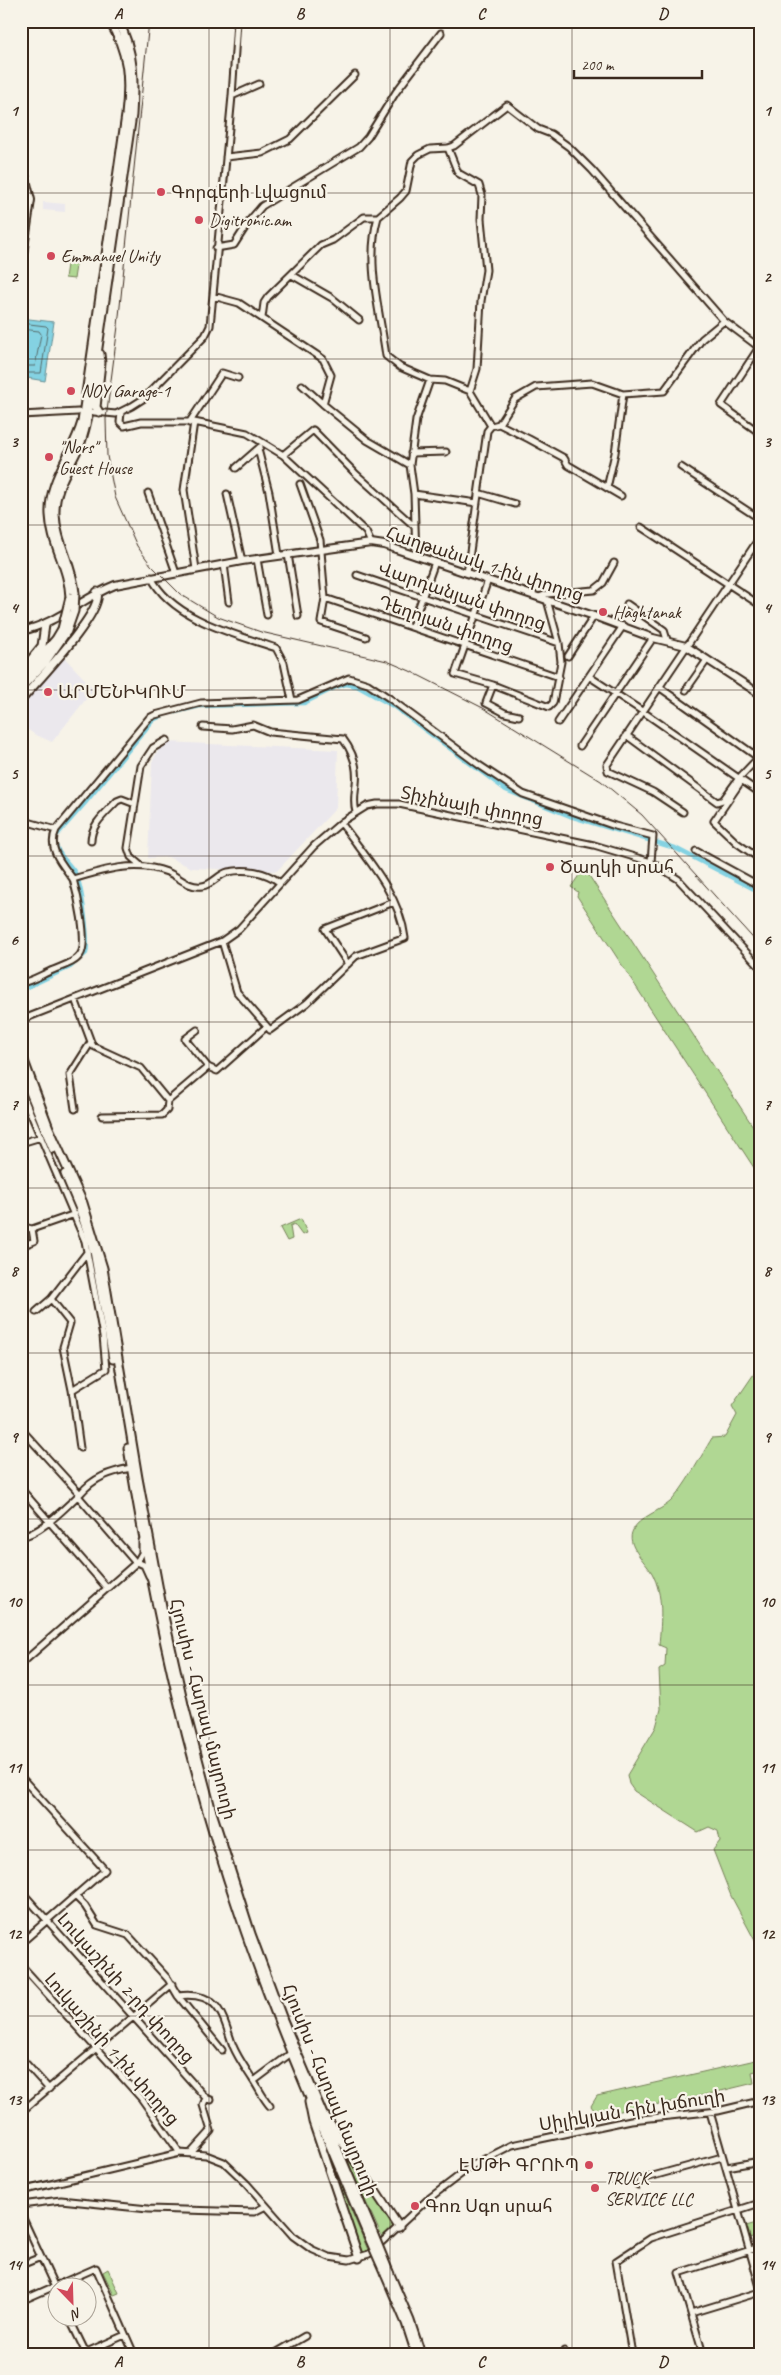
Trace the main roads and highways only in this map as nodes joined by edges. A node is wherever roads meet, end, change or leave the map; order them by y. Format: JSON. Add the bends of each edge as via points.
{"nodes":[{"id":1,"x":109,"y":21,"type":"edge"},
{"id":2,"x":118,"y":21,"type":"edge"},
{"id":3,"x":21,"y":159,"type":"edge"},
{"id":4,"x":21,"y":268,"type":"edge"},
{"id":5,"x":98,"y":350,"type":"junction"},
{"id":6,"x":96,"y":412,"type":"road end"},
{"id":7,"x":97,"y":592,"type":"junction"},
{"id":8,"x":72,"y":595,"type":"junction"},
{"id":9,"x":45,"y":625,"type":"junction"},
{"id":10,"x":64,"y":630,"type":"junction"},
{"id":11,"x":21,"y":632,"type":"edge"},
{"id":12,"x":21,"y":672,"type":"edge"},
{"id":13,"x":21,"y":680,"type":"edge"},
{"id":14,"x":21,"y":688,"type":"edge"},
{"id":15,"x":760,"y":694,"type":"edge"},
{"id":16,"x":21,"y":700,"type":"edge"},
{"id":17,"x":21,"y":1053,"type":"edge"},
{"id":18,"x":21,"y":1070,"type":"edge"},
{"id":19,"x":27,"y":1088,"type":"edge"},
{"id":20,"x":309,"y":2097,"type":"junction"},
{"id":21,"x":320,"y":2111,"type":"junction"},
{"id":22,"x":399,"y":2227,"type":"road end"},
{"id":23,"x":368,"y":2229,"type":"junction"},
{"id":24,"x":359,"y":2258,"type":"road end"},
{"id":25,"x":390,"y":2281,"type":"junction"},
{"id":26,"x":416,"y":2354,"type":"edge"},
{"id":27,"x":421,"y":2354,"type":"edge"}],
"edges":[{"from":1,"to":8,"type":"highway","via":[[127,62],[126,115],[82,422],[54,485],[50,508],[52,530]]},
{"from":2,"to":5,"type":"highway","via":[[130,50],[134,97]]},
{"from":3,"to":4,"type":"main road","via":[[30,188],[30,200]]},
{"from":5,"to":6,"type":"highway","via":[[101,363]]},
{"from":5,"to":8,"type":"highway","via":[[84,435],[60,484],[55,506],[58,530],[72,573]]},
{"from":7,"to":9,"type":"main road","name":"Հաղթանակ 1-ին փողոց"},
{"from":7,"to":15,"type":"main road","name":"Հաղթանակ 1-ին փողոց","via":[[151,577],[371,543],[686,646]]},
{"from":7,"to":16,"type":"highway","via":[[98,601],[80,631]]},
{"from":8,"to":10,"type":"highway","bridge":true},
{"from":9,"to":11,"type":"main road","name":"Հաղթանակ 1-ին փողոց"},
{"from":9,"to":12,"type":"highway","via":[[42,646]]},
{"from":10,"to":13,"type":"highway"},
{"from":10,"to":14,"type":"highway","via":[[46,661]]},
{"from":17,"to":19,"type":"highway","name":"Հյուսիս - Հարավ մայրուղի"},
{"from":18,"to":19,"type":"highway","name":"Հյուսիս - Հարավ մայրուղի"},
{"from":19,"to":20,"type":"highway","name":"Հյուսիս - Հարավ մայրուղի","via":[[79,1207],[96,1258],[151,1581],[177,1700],[212,1828],[241,1920]]},
{"from":19,"to":21,"type":"highway","name":"Հյուսիս - Հարավ մայրուղի","via":[[83,1203],[104,1268],[139,1487],[184,1709],[212,1812],[261,1961]]},
{"from":20,"to":23,"type":"highway","name":"Հյուսիս - Հարավ մայրուղի"},
{"from":20,"to":24,"type":"highway","via":[[309,2110]]},
{"from":21,"to":22,"type":"highway"},
{"from":21,"to":23,"type":"highway","name":"Հյուսիս - Հարավ մայրուղի"},
{"from":23,"to":25,"type":"highway","name":"Հյուսիս - Հարավ մայրուղի","bridge":true},
{"from":25,"to":26,"type":"highway","name":"Հյուսիս - Հարավ մայրուղի"},
{"from":25,"to":27,"type":"highway","name":"Հյուսիս - Հարավ մայրուղի","via":[[410,2321]]}]}
